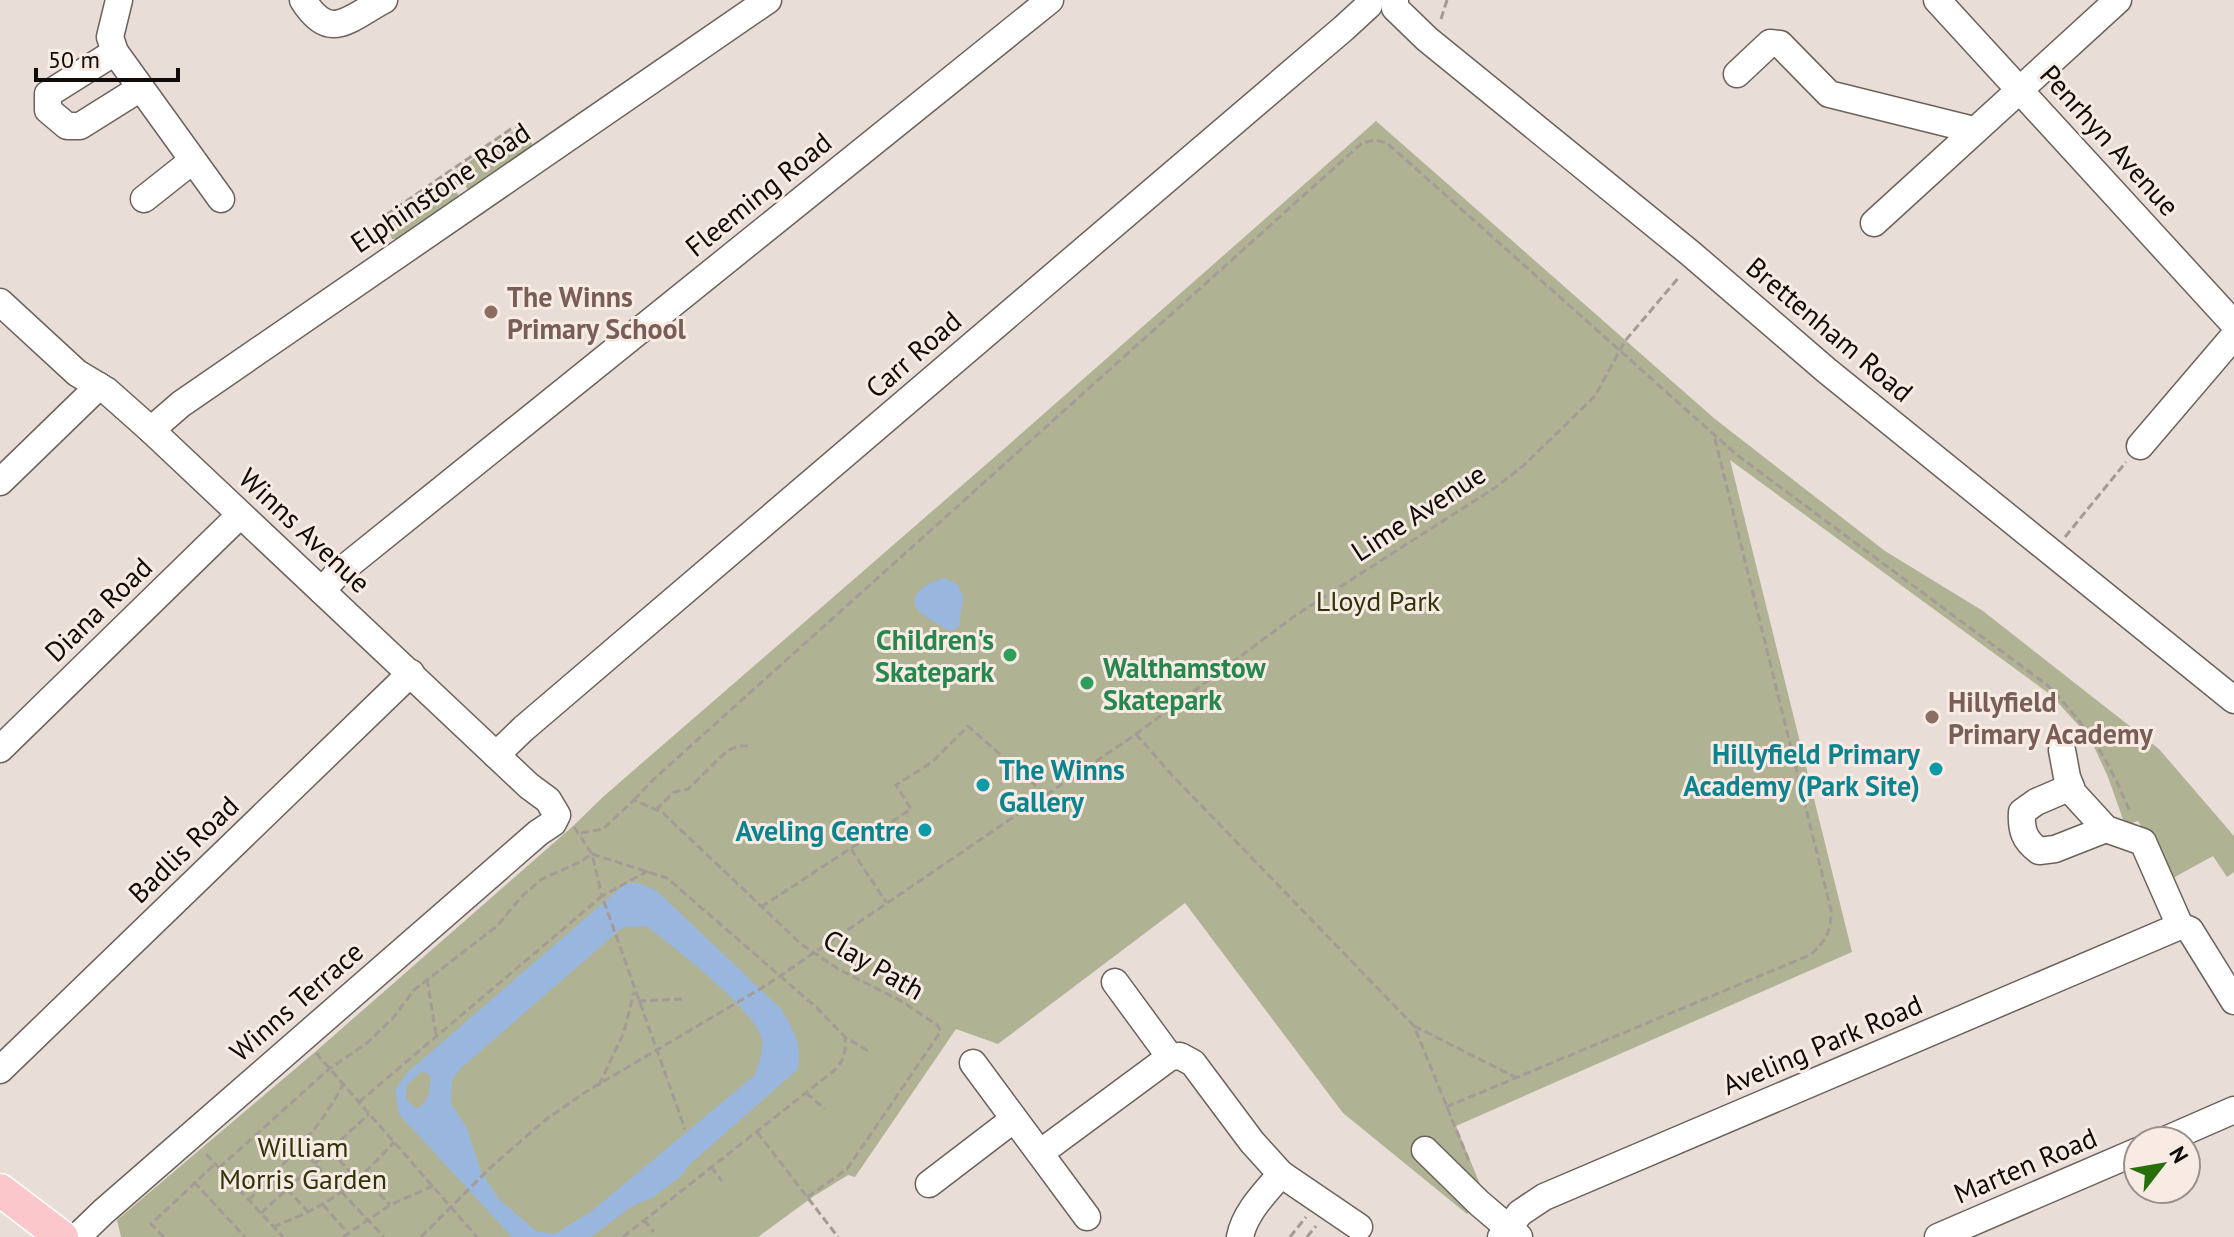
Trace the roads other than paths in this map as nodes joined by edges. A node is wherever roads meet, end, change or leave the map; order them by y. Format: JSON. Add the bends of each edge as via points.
{"nodes":[{"id":1,"x":119,"y":0,"type":"edge"},
{"id":2,"x":303,"y":0,"type":"edge"},
{"id":3,"x":384,"y":0,"type":"edge"},
{"id":4,"x":768,"y":0,"type":"edge"},
{"id":5,"x":1050,"y":0,"type":"edge"},
{"id":6,"x":1369,"y":0,"type":"edge"},
{"id":7,"x":1395,"y":0,"type":"edge"},
{"id":8,"x":1937,"y":0,"type":"edge"},
{"id":9,"x":2118,"y":0,"type":"edge"},
{"id":10,"x":115,"y":52,"type":"junction"},
{"id":11,"x":1737,"y":74,"type":"dead end"},
{"id":12,"x":139,"y":89,"type":"junction"},
{"id":13,"x":2020,"y":89,"type":"junction"},
{"id":14,"x":1974,"y":130,"type":"junction"},
{"id":15,"x":192,"y":161,"type":"junction"},
{"id":16,"x":144,"y":199,"type":"dead end"},
{"id":17,"x":221,"y":199,"type":"dead end"},
{"id":18,"x":1874,"y":223,"type":"dead end"},
{"id":19,"x":0,"y":302,"type":"edge"},
{"id":20,"x":2234,"y":324,"type":"edge"},
{"id":21,"x":2234,"y":336,"type":"edge"},
{"id":22,"x":99,"y":386,"type":"junction"},
{"id":23,"x":151,"y":430,"type":"junction"},
{"id":24,"x":2134,"y":452,"type":"road end"},
{"id":25,"x":0,"y":482,"type":"edge"},
{"id":26,"x":240,"y":515,"type":"junction"},
{"id":27,"x":322,"y":591,"type":"junction"},
{"id":28,"x":411,"y":673,"type":"junction"},
{"id":29,"x":2234,"y":700,"type":"edge"},
{"id":30,"x":0,"y":749,"type":"edge"},
{"id":31,"x":2062,"y":750,"type":"dead end"},
{"id":32,"x":496,"y":755,"type":"junction"},
{"id":33,"x":2071,"y":787,"type":"junction"},
{"id":34,"x":557,"y":815,"type":"joint"},
{"id":35,"x":2106,"y":829,"type":"junction"},
{"id":36,"x":2180,"y":926,"type":"junction"},
{"id":37,"x":1115,"y":982,"type":"dead end"},
{"id":38,"x":2234,"y":1001,"type":"edge"},
{"id":39,"x":1170,"y":1057,"type":"junction"},
{"id":40,"x":973,"y":1063,"type":"dead end"},
{"id":41,"x":0,"y":1070,"type":"edge"},
{"id":42,"x":2234,"y":1110,"type":"edge"},
{"id":43,"x":1014,"y":1119,"type":"junction"},
{"id":44,"x":2200,"y":1125,"type":"edge"},
{"id":45,"x":1425,"y":1150,"type":"dead end"},
{"id":46,"x":1040,"y":1153,"type":"junction"},
{"id":47,"x":2122,"y":1158,"type":"edge"},
{"id":48,"x":1281,"y":1174,"type":"junction"},
{"id":49,"x":929,"y":1184,"type":"dead end"},
{"id":50,"x":0,"y":1190,"type":"edge"},
{"id":51,"x":1087,"y":1217,"type":"dead end"},
{"id":52,"x":1359,"y":1227,"type":"dead end"},
{"id":53,"x":1509,"y":1234,"type":"edge"},
{"id":54,"x":62,"y":1237,"type":"edge"},
{"id":55,"x":77,"y":1237,"type":"edge"},
{"id":56,"x":1240,"y":1237,"type":"edge"},
{"id":57,"x":1938,"y":1237,"type":"edge"}],
"edges":[{"from":1,"to":10,"type":"street","via":[[110,37]]},
{"from":2,"to":3,"type":"street","via":[[315,18],[338,25]]},
{"from":4,"to":23,"type":"street","name":"Elphinstone Road","via":[[181,404]]},
{"from":5,"to":27,"type":"street","name":"Fleeming Road"},
{"from":6,"to":32,"type":"street","name":"Carr Road","via":[[1344,28]]},
{"from":7,"to":29,"type":"street","name":"Brettenham Road","via":[[1395,8],[1427,39]]},
{"from":8,"to":13,"type":"street","name":"Penrhyn Avenue"},
{"from":9,"to":13,"type":"street"},
{"from":10,"to":12,"type":"street"},
{"from":10,"to":12,"type":"street","via":[[48,94],[48,110],[67,126],[80,126]]},
{"from":11,"to":14,"type":"street","via":[[1770,43],[1780,44],[1829,94]]},
{"from":12,"to":15,"type":"street"},
{"from":13,"to":14,"type":"street"},
{"from":13,"to":20,"type":"street","name":"Penrhyn Avenue"},
{"from":14,"to":18,"type":"street"},
{"from":15,"to":16,"type":"street"},
{"from":15,"to":17,"type":"street"},
{"from":19,"to":22,"type":"street","name":"Winns Avenue","via":[[77,373]]},
{"from":21,"to":24,"type":"street"},
{"from":22,"to":23,"type":"street","name":"Winns Avenue"},
{"from":22,"to":25,"type":"street"},
{"from":23,"to":26,"type":"street","name":"Winns Avenue"},
{"from":26,"to":27,"type":"street","name":"Winns Avenue"},
{"from":26,"to":30,"type":"street","name":"Diana Road"},
{"from":27,"to":28,"type":"street","name":"Winns Avenue"},
{"from":28,"to":32,"type":"street","name":"Winns Avenue"},
{"from":28,"to":41,"type":"street","name":"Badlis Road"},
{"from":31,"to":33,"type":"street"},
{"from":32,"to":34,"type":"street","name":"Winns Avenue","via":[[554,806]]},
{"from":33,"to":35,"type":"street"},
{"from":33,"to":35,"type":"street","via":[[2022,812],[2021,828],[2028,842],[2039,851],[2055,849]]},
{"from":34,"to":55,"type":"street","name":"Winns Terrace"},
{"from":35,"to":36,"type":"street","via":[[2143,842]]},
{"from":36,"to":38,"type":"street","via":[[2190,930]]},
{"from":36,"to":53,"type":"street","name":"Aveling Park Road","via":[[1544,1197],[1526,1208]]},
{"from":37,"to":39,"type":"street"},
{"from":39,"to":46,"type":"street"},
{"from":39,"to":48,"type":"street","via":[[1193,1063]]},
{"from":40,"to":43,"type":"street"},
{"from":42,"to":44,"type":"street"},
{"from":43,"to":46,"type":"street"},
{"from":43,"to":49,"type":"street"},
{"from":45,"to":53,"type":"street"},
{"from":46,"to":51,"type":"street"},
{"from":47,"to":57,"type":"street","name":"Marten Road"},
{"from":48,"to":52,"type":"street"},
{"from":48,"to":56,"type":"street","via":[[1251,1211]]},
{"from":50,"to":54,"type":"main road"}]}
